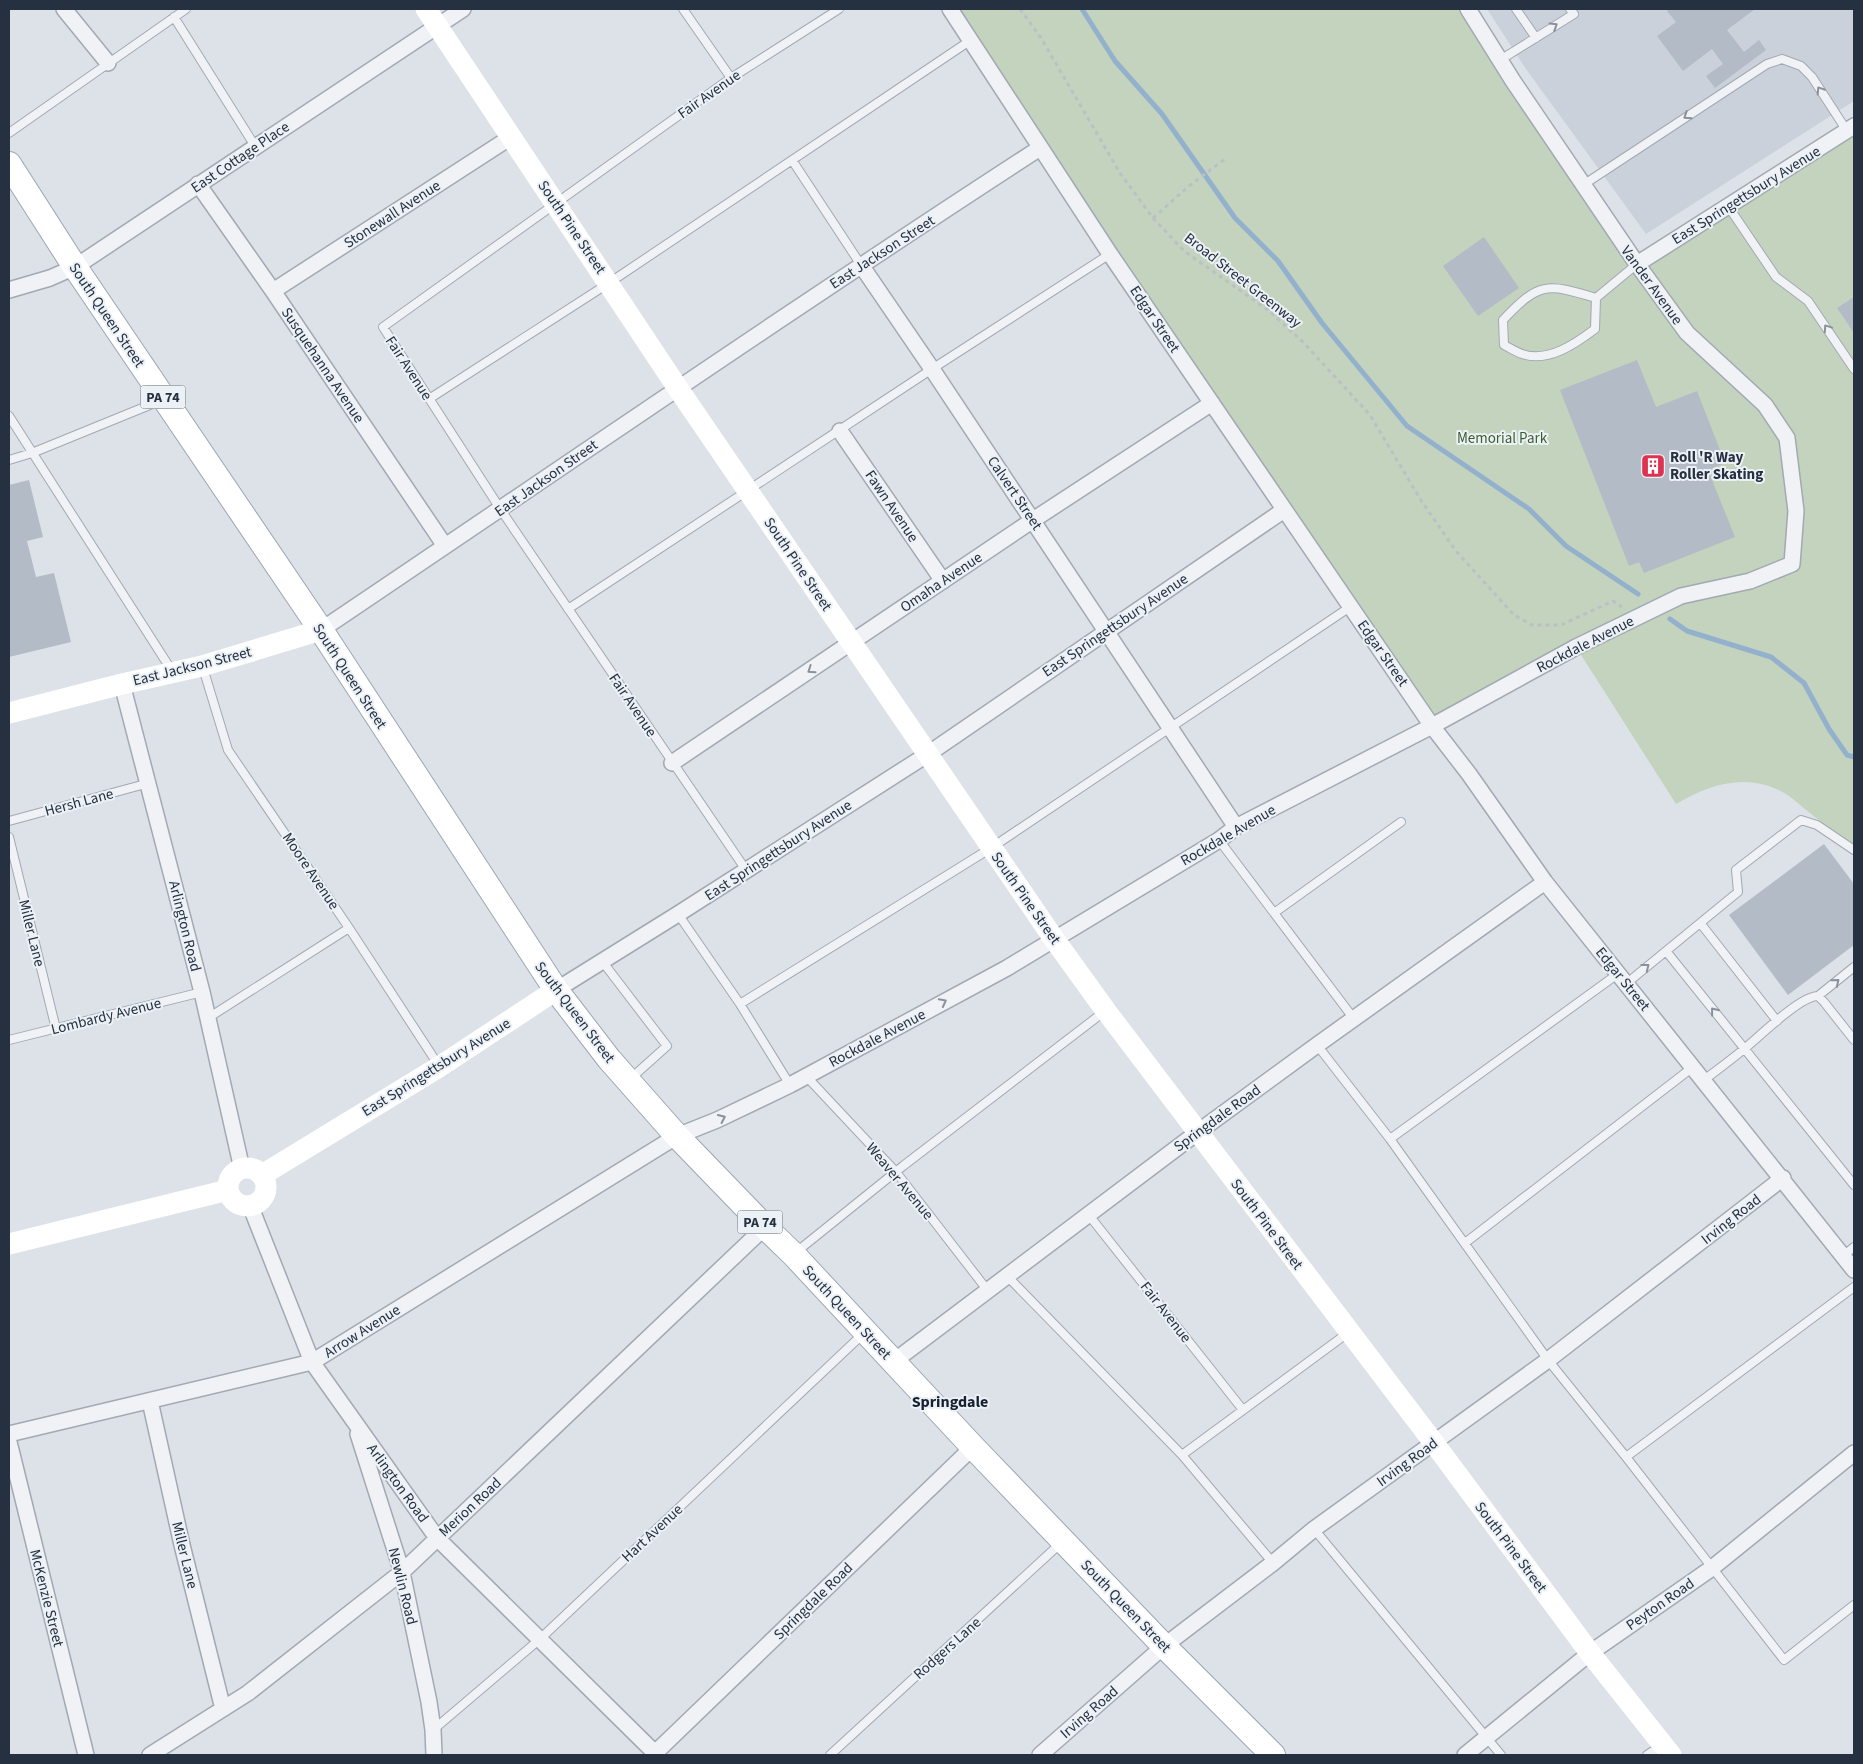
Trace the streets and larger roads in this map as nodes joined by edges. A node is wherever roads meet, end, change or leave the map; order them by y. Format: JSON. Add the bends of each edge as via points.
{"nodes":[{"id":1,"x":64,"y":9,"type":"edge"},
{"id":2,"x":463,"y":9,"type":"edge"},
{"id":3,"x":950,"y":9,"type":"edge"},
{"id":4,"x":1468,"y":9,"type":"edge"},
{"id":5,"x":431,"y":17,"type":"edge"},
{"id":6,"x":108,"y":63,"type":"road end"},
{"id":7,"x":1851,"y":128,"type":"edge"},
{"id":8,"x":511,"y":137,"type":"junction"},
{"id":9,"x":1040,"y":148,"type":"junction"},
{"id":10,"x":9,"y":164,"type":"edge"},
{"id":11,"x":198,"y":184,"type":"junction"},
{"id":12,"x":1637,"y":264,"type":"junction"},
{"id":13,"x":860,"y":265,"type":"junction"},
{"id":14,"x":75,"y":267,"type":"junction"},
{"id":15,"x":9,"y":290,"type":"edge"},
{"id":16,"x":273,"y":291,"type":"junction"},
{"id":17,"x":677,"y":387,"type":"junction"},
{"id":18,"x":1212,"y":403,"type":"junction"},
{"id":19,"x":840,"y":431,"type":"road end"},
{"id":20,"x":1284,"y":510,"type":"junction"},
{"id":21,"x":1032,"y":520,"type":"junction"},
{"id":22,"x":445,"y":546,"type":"junction"},
{"id":23,"x":1792,"y":564,"type":"joint"},
{"id":24,"x":943,"y":581,"type":"junction"},
{"id":25,"x":321,"y":630,"type":"junction"},
{"id":26,"x":1106,"y":631,"type":"junction"},
{"id":27,"x":851,"y":642,"type":"junction"},
{"id":28,"x":122,"y":684,"type":"junction"},
{"id":29,"x":9,"y":713,"type":"edge"},
{"id":30,"x":1432,"y":726,"type":"junction"},
{"id":31,"x":928,"y":754,"type":"junction"},
{"id":32,"x":672,"y":762,"type":"road end"},
{"id":33,"x":1236,"y":827,"type":"junction"},
{"id":34,"x":1545,"y":882,"type":"junction"},
{"id":35,"x":1054,"y":939,"type":"junction"},
{"id":36,"x":556,"y":990,"type":"junction"},
{"id":37,"x":1198,"y":1132,"type":"junction"},
{"id":38,"x":676,"y":1136,"type":"junction"},
{"id":39,"x":252,"y":1172,"type":"junction"},
{"id":40,"x":1783,"y":1178,"type":"junction"},
{"id":41,"x":228,"y":1190,"type":"junction"},
{"id":42,"x":250,"y":1206,"type":"junction"},
{"id":43,"x":765,"y":1228,"type":"junction"},
{"id":44,"x":9,"y":1244,"type":"edge"},
{"id":45,"x":1849,"y":1251,"type":"edge"},
{"id":46,"x":1854,"y":1270,"type":"edge"},
{"id":47,"x":312,"y":1362,"type":"junction"},
{"id":48,"x":894,"y":1362,"type":"junction"},
{"id":49,"x":150,"y":1400,"type":"junction"},
{"id":50,"x":354,"y":1421,"type":"junction"},
{"id":51,"x":9,"y":1434,"type":"edge"},
{"id":52,"x":9,"y":1442,"type":"edge"},
{"id":53,"x":1434,"y":1443,"type":"junction"},
{"id":54,"x":972,"y":1447,"type":"junction"},
{"id":55,"x":1854,"y":1452,"type":"edge"},
{"id":56,"x":437,"y":1538,"type":"junction"},
{"id":57,"x":402,"y":1572,"type":"junction"},
{"id":58,"x":1164,"y":1646,"type":"junction"},
{"id":59,"x":1590,"y":1653,"type":"junction"},
{"id":60,"x":223,"y":1709,"type":"junction"},
{"id":61,"x":1660,"y":1752,"type":"edge"},
{"id":62,"x":1266,"y":1753,"type":"edge"},
{"id":63,"x":86,"y":1755,"type":"edge"},
{"id":64,"x":150,"y":1755,"type":"edge"},
{"id":65,"x":434,"y":1755,"type":"edge"},
{"id":66,"x":655,"y":1755,"type":"edge"},
{"id":67,"x":1040,"y":1755,"type":"edge"},
{"id":68,"x":1465,"y":1755,"type":"edge"}],
"edges":[{"from":1,"to":6,"type":"street"},
{"from":2,"to":5,"type":"street","name":"East Cottage Place"},
{"from":3,"to":9,"type":"street","name":"Edgar Street"},
{"from":4,"to":12,"type":"street","name":"Vander Avenue"},
{"from":5,"to":8,"type":"street","name":"South Pine Street"},
{"from":5,"to":11,"type":"street","name":"East Cottage Place"},
{"from":7,"to":12,"type":"street","name":"East Springettsbury Avenue"},
{"from":8,"to":16,"type":"street","name":"Stonewall Avenue"},
{"from":8,"to":17,"type":"street","name":"South Pine Street"},
{"from":9,"to":13,"type":"street","name":"East Jackson Street"},
{"from":9,"to":18,"type":"street","name":"Edgar Street"},
{"from":10,"to":14,"type":"main road","name":"South Queen Street","number":"PA 74"},
{"from":11,"to":14,"type":"street","name":"East Cottage Place"},
{"from":11,"to":16,"type":"street","name":"Susquehanna Avenue"},
{"from":12,"to":23,"type":"street","name":"Vander Avenue","via":[[1686,332],[1765,405],[1787,438],[1796,511]]},
{"from":13,"to":17,"type":"street","name":"East Jackson Street"},
{"from":13,"to":21,"type":"street","name":"Calvert Street"},
{"from":14,"to":15,"type":"street","name":"East Cottage Place"},
{"from":14,"to":25,"type":"main road","name":"South Queen Street","number":"PA 74"},
{"from":16,"to":22,"type":"street","name":"Susquehanna Avenue"},
{"from":17,"to":22,"type":"street","name":"East Jackson Street"},
{"from":17,"to":27,"type":"street","name":"South Pine Street"},
{"from":18,"to":20,"type":"street","name":"Edgar Street"},
{"from":18,"to":21,"type":"street","name":"Omaha Avenue"},
{"from":19,"to":24,"type":"street","name":"Fawn Avenue"},
{"from":20,"to":26,"type":"street","name":"East Springettsbury Avenue"},
{"from":20,"to":30,"type":"street","name":"Edgar Street"},
{"from":21,"to":24,"type":"street","name":"Omaha Avenue"},
{"from":21,"to":26,"type":"street","name":"Calvert Street"},
{"from":22,"to":25,"type":"street","name":"East Jackson Street"},
{"from":23,"to":30,"type":"street","name":"Rockdale Avenue","via":[[1750,581],[1681,596],[1576,647]]},
{"from":24,"to":27,"type":"street","name":"Omaha Avenue"},
{"from":25,"to":28,"type":"street","name":"East Jackson Street","via":[[202,666]]},
{"from":25,"to":36,"type":"main road","name":"South Queen Street","number":"PA 74"},
{"from":26,"to":31,"type":"street","name":"East Springettsbury Avenue"},
{"from":26,"to":33,"type":"street","name":"Calvert Street"},
{"from":27,"to":31,"type":"street","name":"South Pine Street"},
{"from":27,"to":32,"type":"street","name":"Omaha Avenue","one_way":true},
{"from":28,"to":29,"type":"street","name":"East Jackson Street"},
{"from":28,"to":39,"type":"street","name":"Arlington Road","via":[[208,1018]]},
{"from":30,"to":33,"type":"street","name":"Rockdale Avenue"},
{"from":30,"to":34,"type":"street","name":"Edgar Street"},
{"from":31,"to":35,"type":"street","name":"South Pine Street"},
{"from":31,"to":36,"type":"street","name":"East Springettsbury Avenue"},
{"from":33,"to":35,"type":"street","name":"Rockdale Avenue"},
{"from":34,"to":37,"type":"street","name":"Springdale Road"},
{"from":34,"to":40,"type":"street","name":"Edgar Street"},
{"from":35,"to":37,"type":"street","name":"South Pine Street"},
{"from":38,"to":35,"type":"street","name":"Rockdale Avenue","one_way":true,"via":[[790,1085],[1007,968]]},
{"from":36,"to":38,"type":"main road","name":"South Queen Street","number":"PA 74"},
{"from":36,"to":39,"type":"street","name":"East Springettsbury Avenue","via":[[439,1067]]},
{"from":37,"to":48,"type":"street","name":"Springdale Road"},
{"from":37,"to":53,"type":"street","name":"South Pine Street"},
{"from":38,"to":43,"type":"main road","name":"South Queen Street","number":"PA 74"},
{"from":38,"to":47,"type":"street","name":"Arrow Avenue"},
{"from":39,"to":41,"type":"street","name":"East Springettsbury Avenue","via":[[233,1175]]},
{"from":39,"to":42,"type":"street","via":[[266,1182],[265,1194]]},
{"from":40,"to":45,"type":"street","name":"Edgar Street"},
{"from":40,"to":53,"type":"street","name":"Irving Road","via":[[1548,1360]]},
{"from":41,"to":42,"type":"street","via":[[234,1200]]},
{"from":41,"to":44,"type":"street"},
{"from":42,"to":47,"type":"street","name":"Arlington Road"},
{"from":43,"to":48,"type":"main road","name":"South Queen Street","number":"PA 74","via":[[794,1254]]},
{"from":43,"to":56,"type":"street","name":"Merion Road"},
{"from":45,"to":46,"type":"street","name":"Edgar Street"},
{"from":47,"to":49,"type":"street","name":"Arrow Avenue"},
{"from":47,"to":50,"type":"street","name":"Arlington Road"},
{"from":48,"to":54,"type":"main road","name":"South Queen Street","number":"PA 74"},
{"from":49,"to":51,"type":"street","name":"Arrow Avenue"},
{"from":49,"to":60,"type":"street","name":"Miller Lane"},
{"from":50,"to":56,"type":"street","name":"Arlington Road"},
{"from":50,"to":57,"type":"street","name":"Newlin Road"},
{"from":52,"to":63,"type":"street","name":"McKenzie Street"},
{"from":53,"to":58,"type":"street","name":"Irving Road","via":[[1314,1529]]},
{"from":53,"to":59,"type":"street","name":"South Pine Street"},
{"from":54,"to":58,"type":"main road","name":"South Queen Street","number":"PA 74"},
{"from":54,"to":66,"type":"street","name":"Springdale Road"},
{"from":55,"to":59,"type":"street","name":"Peyton Road","via":[[1712,1568]]},
{"from":56,"to":57,"type":"street","name":"Merion Road"},
{"from":56,"to":66,"type":"street","name":"Arlington Road"},
{"from":57,"to":60,"type":"street","name":"Merion Road"},
{"from":57,"to":65,"type":"street","name":"Newlin Road","via":[[433,1730]]},
{"from":58,"to":62,"type":"main road","name":"South Queen Street","number":"PA 74"},
{"from":58,"to":67,"type":"street","name":"Irving Road"},
{"from":59,"to":61,"type":"street","name":"South Pine Street"},
{"from":59,"to":68,"type":"street","name":"Peyton Road"},
{"from":60,"to":64,"type":"street","name":"Merion Road"}]}
